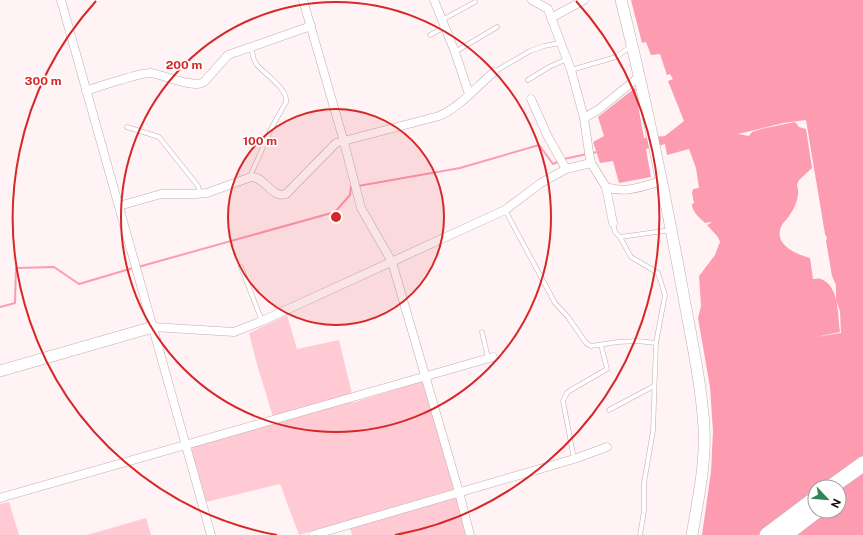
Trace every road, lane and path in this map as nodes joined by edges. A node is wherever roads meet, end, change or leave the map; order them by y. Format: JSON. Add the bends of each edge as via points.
{"nodes":[{"id":1,"x":61,"y":0,"type":"edge"},
{"id":2,"x":303,"y":0,"type":"edge"},
{"id":3,"x":434,"y":0,"type":"edge"},
{"id":4,"x":532,"y":0,"type":"edge"},
{"id":5,"x":584,"y":0,"type":"edge"},
{"id":6,"x":621,"y":0,"type":"edge"},
{"id":7,"x":474,"y":2,"type":"dead end"},
{"id":8,"x":551,"y":18,"type":"junction"},
{"id":9,"x":444,"y":24,"type":"junction"},
{"id":10,"x":311,"y":26,"type":"junction"},
{"id":11,"x":497,"y":27,"type":"dead end"},
{"id":12,"x":430,"y":35,"type":"dead end"},
{"id":13,"x":560,"y":43,"type":"junction"},
{"id":14,"x":632,"y":45,"type":"junction"},
{"id":15,"x":251,"y":47,"type":"junction"},
{"id":16,"x":455,"y":52,"type":"junction"},
{"id":17,"x":567,"y":59,"type":"junction"},
{"id":18,"x":571,"y":70,"type":"junction"},
{"id":19,"x":494,"y":72,"type":"joint"},
{"id":20,"x":640,"y":76,"type":"junction"},
{"id":21,"x":528,"y":80,"type":"dead end"},
{"id":22,"x":86,"y":91,"type":"junction"},
{"id":23,"x":469,"y":94,"type":"junction"},
{"id":24,"x":531,"y":100,"type":"dead end"},
{"id":25,"x":584,"y":118,"type":"junction"},
{"id":26,"x":127,"y":126,"type":"dead end"},
{"id":27,"x":344,"y":142,"type":"junction"},
{"id":28,"x":591,"y":163,"type":"junction"},
{"id":29,"x":566,"y":169,"type":"junction"},
{"id":30,"x":251,"y":177,"type":"junction"},
{"id":31,"x":662,"y":181,"type":"junction"},
{"id":32,"x":606,"y":187,"type":"junction"},
{"id":33,"x":200,"y":194,"type":"junction"},
{"id":34,"x":119,"y":206,"type":"junction"},
{"id":35,"x":505,"y":210,"type":"junction"},
{"id":36,"x":613,"y":223,"type":"joint"},
{"id":37,"x":671,"y":230,"type":"junction"},
{"id":38,"x":620,"y":237,"type":"junction"},
{"id":39,"x":392,"y":262,"type":"junction"},
{"id":40,"x":241,"y":266,"type":"dead end"},
{"id":41,"x":262,"y":321,"type":"junction"},
{"id":42,"x":153,"y":327,"type":"junction"},
{"id":43,"x":482,"y":332,"type":"dead end"},
{"id":44,"x":656,"y":344,"type":"junction"},
{"id":45,"x":601,"y":345,"type":"junction"},
{"id":46,"x":490,"y":358,"type":"joint"},
{"id":47,"x":0,"y":371,"type":"edge"},
{"id":48,"x":425,"y":376,"type":"junction"},
{"id":49,"x":654,"y":386,"type":"junction"},
{"id":50,"x":609,"y":410,"type":"dead end"},
{"id":51,"x":186,"y":444,"type":"junction"},
{"id":52,"x":607,"y":447,"type":"dead end"},
{"id":53,"x":574,"y":459,"type":"junction"},
{"id":54,"x":863,"y":464,"type":"edge"},
{"id":55,"x":863,"y":477,"type":"edge"},
{"id":56,"x":842,"y":479,"type":"edge"},
{"id":57,"x":847,"y":488,"type":"edge"},
{"id":58,"x":459,"y":492,"type":"junction"},
{"id":59,"x":0,"y":498,"type":"edge"},
{"id":60,"x":807,"y":505,"type":"edge"},
{"id":61,"x":807,"y":518,"type":"edge"},
{"id":62,"x":211,"y":535,"type":"edge"},
{"id":63,"x":313,"y":535,"type":"edge"},
{"id":64,"x":470,"y":535,"type":"edge"},
{"id":65,"x":640,"y":535,"type":"edge"},
{"id":66,"x":692,"y":535,"type":"edge"},
{"id":67,"x":767,"y":535,"type":"edge"},
{"id":68,"x":785,"y":535,"type":"edge"}],
"edges":[{"from":1,"to":22,"type":"street"},
{"from":2,"to":10,"type":"street"},
{"from":3,"to":9,"type":"street"},
{"from":4,"to":8,"type":"street","via":[[548,9]]},
{"from":5,"to":8,"type":"street"},
{"from":6,"to":14,"type":"street"},
{"from":7,"to":9,"type":"lane"},
{"from":8,"to":13,"type":"street"},
{"from":9,"to":12,"type":"lane"},
{"from":9,"to":16,"type":"street"},
{"from":10,"to":15,"type":"street"},
{"from":10,"to":27,"type":"street"},
{"from":11,"to":16,"type":"lane"},
{"from":13,"to":17,"type":"street"},
{"from":13,"to":19,"type":"lane","via":[[537,48]]},
{"from":14,"to":18,"type":"lane","via":[[616,57]]},
{"from":14,"to":20,"type":"street"},
{"from":15,"to":22,"type":"street","via":[[228,55],[202,84],[149,72]]},
{"from":15,"to":30,"type":"lane","via":[[257,65],[282,89],[287,98]]},
{"from":16,"to":23,"type":"street"},
{"from":17,"to":18,"type":"street"},
{"from":17,"to":21,"type":"lane"},
{"from":18,"to":25,"type":"street"},
{"from":19,"to":23,"type":"street"},
{"from":20,"to":25,"type":"street"},
{"from":20,"to":31,"type":"street"},
{"from":22,"to":34,"type":"street"},
{"from":23,"to":27,"type":"street","via":[[439,116]]},
{"from":24,"to":29,"type":"street"},
{"from":25,"to":28,"type":"street"},
{"from":26,"to":33,"type":"lane","via":[[159,137],[198,186]]},
{"from":27,"to":30,"type":"street","via":[[334,145],[286,194],[275,193],[258,178]]},
{"from":27,"to":39,"type":"street","via":[[361,208]]},
{"from":28,"to":29,"type":"street"},
{"from":28,"to":32,"type":"street"},
{"from":29,"to":35,"type":"street","via":[[541,182]]},
{"from":30,"to":33,"type":"street"},
{"from":31,"to":32,"type":"street","via":[[623,191]]},
{"from":31,"to":37,"type":"street"},
{"from":32,"to":36,"type":"street"},
{"from":33,"to":34,"type":"street","via":[[161,194]]},
{"from":34,"to":42,"type":"street"},
{"from":35,"to":39,"type":"street"},
{"from":35,"to":45,"type":"lane","via":[[555,303],[586,344]]},
{"from":36,"to":38,"type":"lane"},
{"from":37,"to":38,"type":"lane"},
{"from":37,"to":66,"type":"street","via":[[701,392],[704,428],[702,464]]},
{"from":38,"to":44,"type":"lane","via":[[633,258],[658,273],[663,287],[665,301]]},
{"from":39,"to":41,"type":"street"},
{"from":39,"to":48,"type":"street"},
{"from":40,"to":41,"type":"lane"},
{"from":41,"to":42,"type":"street","via":[[234,332]]},
{"from":42,"to":47,"type":"street"},
{"from":42,"to":51,"type":"street"},
{"from":43,"to":46,"type":"lane"},
{"from":44,"to":45,"type":"lane","via":[[637,341]]},
{"from":44,"to":49,"type":"lane"},
{"from":45,"to":53,"type":"lane","via":[[607,369],[567,392],[563,401]]},
{"from":46,"to":48,"type":"street"},
{"from":48,"to":51,"type":"street"},
{"from":48,"to":58,"type":"street"},
{"from":49,"to":50,"type":"lane"},
{"from":49,"to":65,"type":"lane","via":[[653,431],[644,483],[644,511]]},
{"from":51,"to":59,"type":"street"},
{"from":51,"to":62,"type":"street"},
{"from":52,"to":53,"type":"street"},
{"from":53,"to":58,"type":"street"},
{"from":54,"to":56,"type":"highway"},
{"from":55,"to":57,"type":"highway"},
{"from":58,"to":63,"type":"street"},
{"from":58,"to":64,"type":"street"},
{"from":60,"to":67,"type":"highway"},
{"from":61,"to":68,"type":"highway"}]}
